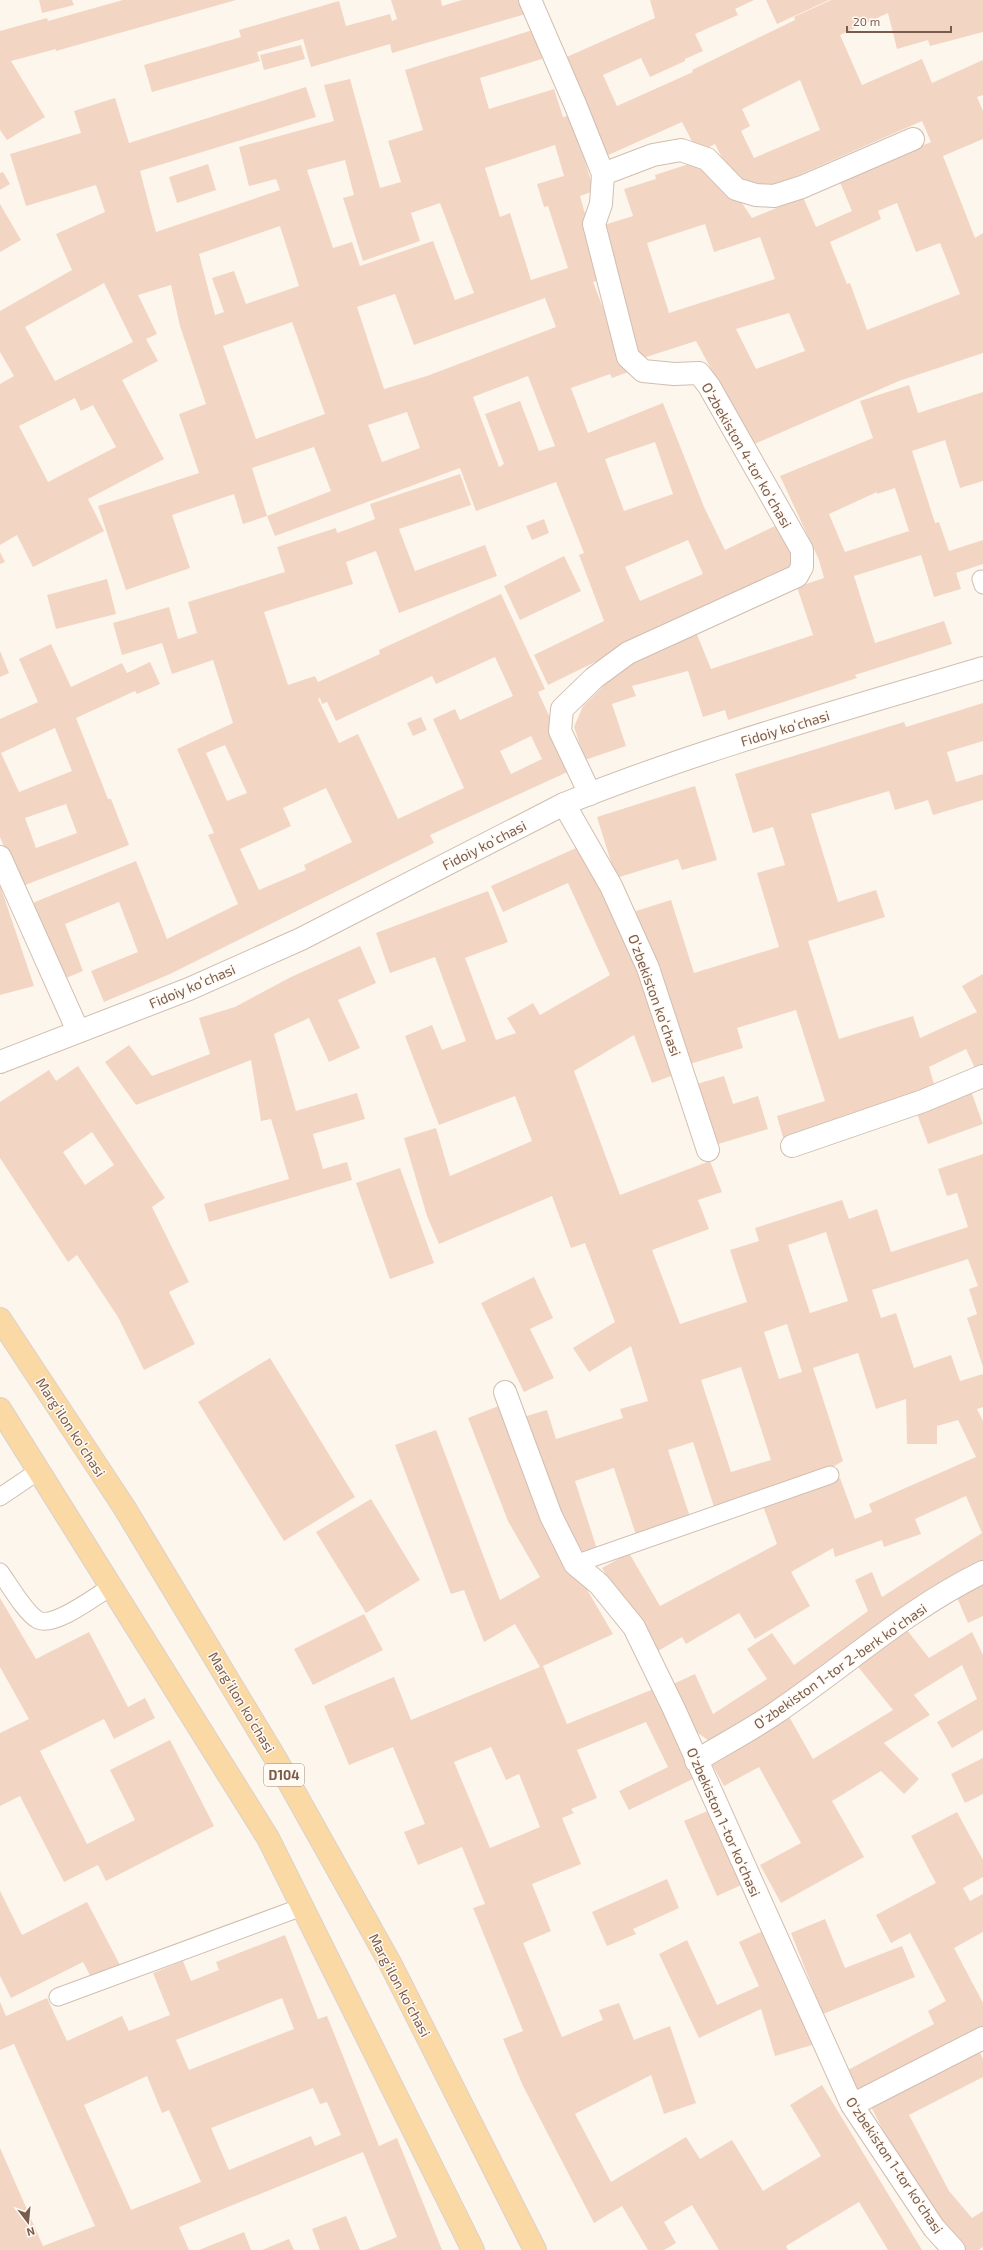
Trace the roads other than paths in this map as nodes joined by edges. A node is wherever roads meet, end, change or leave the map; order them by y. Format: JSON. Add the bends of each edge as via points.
{"nodes":[{"id":1,"x":530,"y":0,"type":"edge"},
{"id":2,"x":913,"y":139,"type":"dead end"},
{"id":3,"x":603,"y":174,"type":"junction"},
{"id":4,"x":983,"y":668,"type":"edge"},
{"id":5,"x":590,"y":794,"type":"junction"},
{"id":6,"x":564,"y":804,"type":"junction"},
{"id":7,"x":0,"y":857,"type":"edge"},
{"id":8,"x":78,"y":1032,"type":"junction"},
{"id":9,"x":0,"y":1062,"type":"edge"},
{"id":10,"x":983,"y":1076,"type":"edge"},
{"id":11,"x":792,"y":1146,"type":"dead end"},
{"id":12,"x":708,"y":1150,"type":"dead end"},
{"id":13,"x":0,"y":1319,"type":"edge"},
{"id":14,"x":505,"y":1392,"type":"dead end"},
{"id":15,"x":0,"y":1409,"type":"edge"},
{"id":16,"x":40,"y":1470,"type":"junction"},
{"id":17,"x":830,"y":1475,"type":"dead end"},
{"id":18,"x":0,"y":1497,"type":"edge"},
{"id":19,"x":575,"y":1564,"type":"junction"},
{"id":20,"x":0,"y":1572,"type":"edge"},
{"id":21,"x":983,"y":1572,"type":"edge"},
{"id":22,"x":112,"y":1586,"type":"junction"},
{"id":23,"x":696,"y":1761,"type":"junction"},
{"id":24,"x":302,"y":1907,"type":"junction"},
{"id":25,"x":58,"y":1997,"type":"dead end"},
{"id":26,"x":983,"y":2038,"type":"edge"},
{"id":27,"x":852,"y":2105,"type":"junction"},
{"id":28,"x":473,"y":2250,"type":"edge"},
{"id":29,"x":535,"y":2250,"type":"edge"},
{"id":30,"x":954,"y":2250,"type":"edge"}],
"edges":[{"from":1,"to":3,"type":"street","name":"Oʻzbekiston 4-tor koʻchasi"},
{"from":2,"to":3,"type":"street","via":[[802,187],[774,196],[756,196],[736,189],[707,159],[681,150],[653,155]]},
{"from":3,"to":5,"type":"street","name":"Oʻzbekiston 4-tor koʻchasi","via":[[601,204],[594,224],[628,357],[643,371],[699,373],[709,386],[802,550],[802,567],[797,576],[628,653],[594,678],[562,709],[560,731]]},
{"from":4,"to":5,"type":"street","name":"Fidoiy koʻchasi","via":[[716,749]]},
{"from":5,"to":6,"type":"street","name":"Fidoiy koʻchasi"},
{"from":6,"to":8,"type":"street","name":"Fidoiy koʻchasi","via":[[301,939],[189,989]]},
{"from":6,"to":12,"type":"street","name":"Oʻzbekiston koʻchasi","via":[[611,886],[648,968]]},
{"from":7,"to":8,"type":"street"},
{"from":8,"to":9,"type":"street","name":"Fidoiy koʻchasi"},
{"from":10,"to":11,"type":"street","via":[[923,1101]]},
{"from":13,"to":29,"type":"main road","name":"Margʻilon koʻchasi","number":"D104","via":[[124,1507],[277,1761],[390,1963]]},
{"from":14,"to":19,"type":"street","name":"O‘zbekiston 1-tor ko‘chasi","via":[[543,1497]]},
{"from":15,"to":16,"type":"main road"},
{"from":16,"to":18,"type":"lane"},
{"from":16,"to":22,"type":"main road"},
{"from":17,"to":19,"type":"lane"},
{"from":19,"to":23,"type":"street","name":"O‘zbekiston 1-tor ko‘chasi","via":[[599,1584],[634,1627]]},
{"from":20,"to":22,"type":"lane","via":[[29,1612],[38,1620],[50,1622]]},
{"from":21,"to":23,"type":"street","name":"Oʻzbekiston 1-tor 2-berk koʻchasi","via":[[878,1637],[775,1714]]},
{"from":22,"to":24,"type":"main road","via":[[268,1838]]},
{"from":23,"to":27,"type":"street","name":"O‘zbekiston 1-tor ko‘chasi","via":[[709,1784]]},
{"from":24,"to":25,"type":"lane"},
{"from":24,"to":28,"type":"main road"},
{"from":26,"to":27,"type":"street"},
{"from":27,"to":30,"type":"street","name":"O‘zbekiston 1-tor ko‘chasi","via":[[934,2228]]}]}
